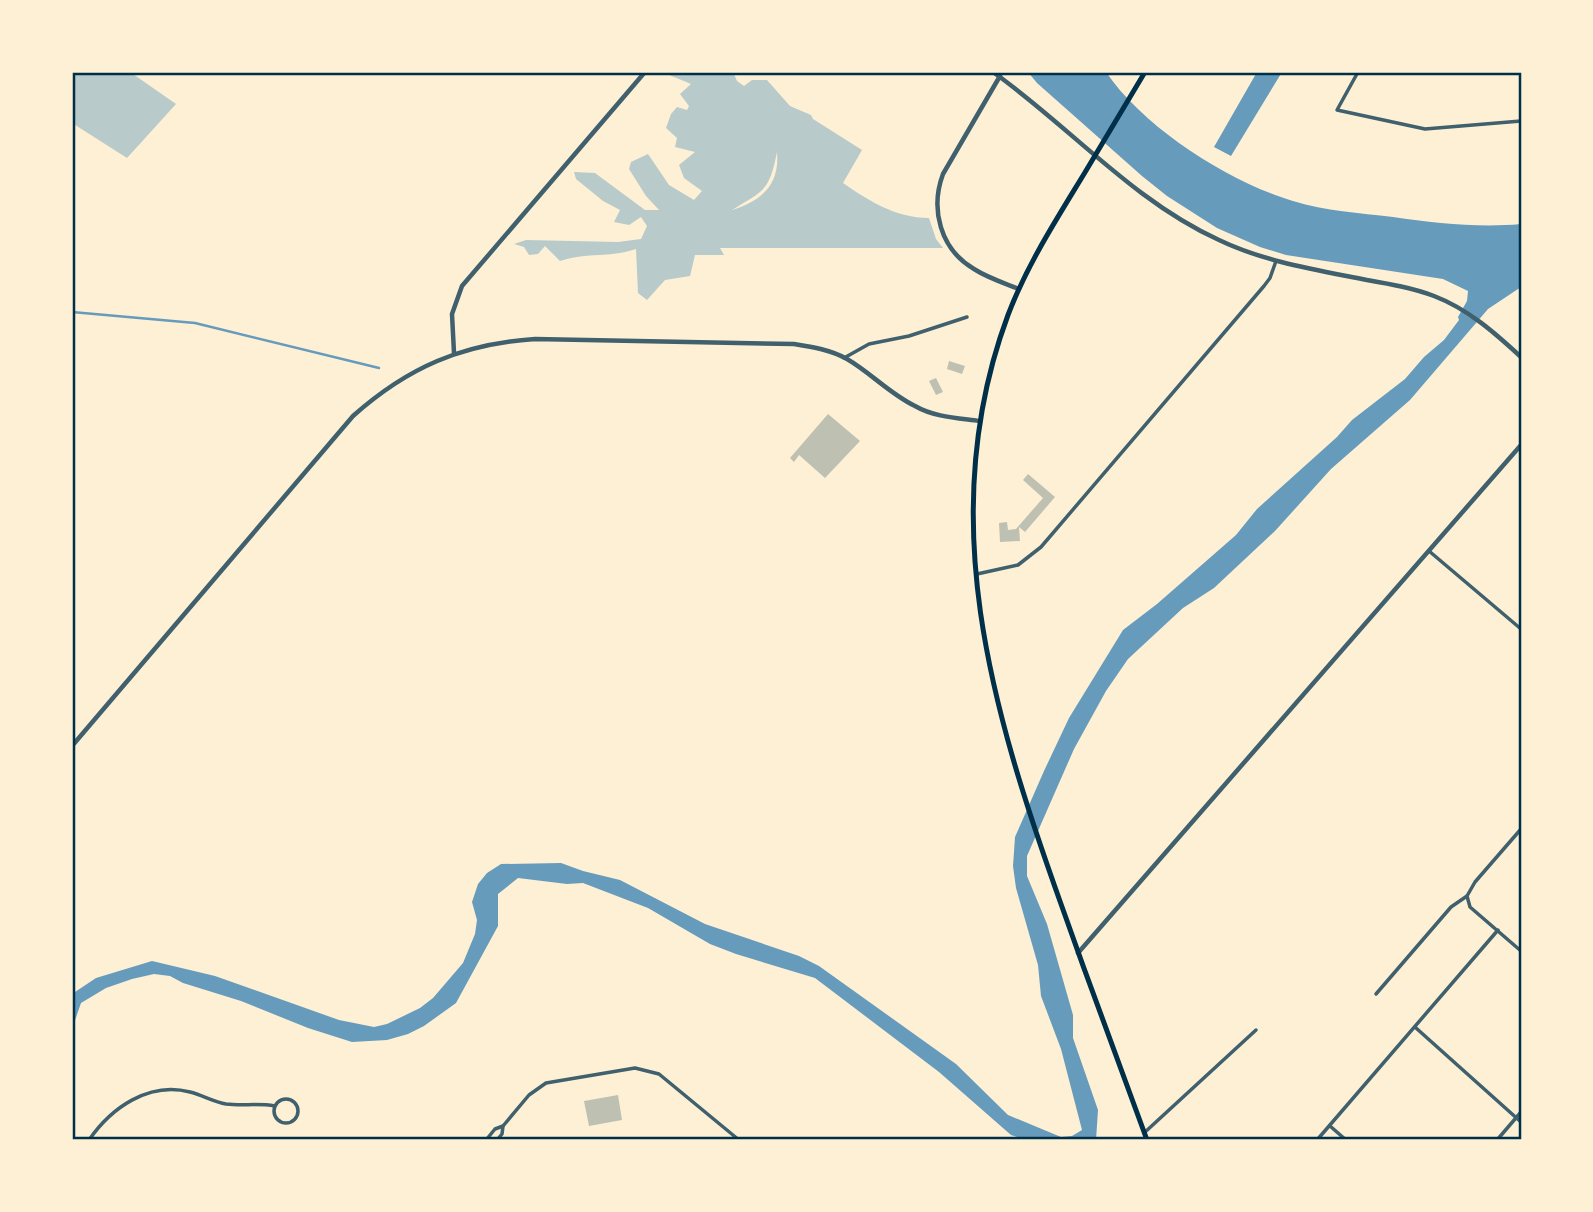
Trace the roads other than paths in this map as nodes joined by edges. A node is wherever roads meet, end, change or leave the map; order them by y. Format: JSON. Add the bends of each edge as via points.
{"nodes":[{"id":1,"x":645,"y":72,"type":"edge"},
{"id":2,"x":993,"y":72,"type":"edge"},
{"id":3,"x":1145,"y":72,"type":"edge"},
{"id":4,"x":1358,"y":72,"type":"edge"},
{"id":5,"x":1000,"y":76,"type":"junction"},
{"id":6,"x":1521,"y":121,"type":"edge"},
{"id":7,"x":1276,"y":261,"type":"junction"},
{"id":8,"x":1019,"y":289,"type":"junction"},
{"id":9,"x":967,"y":317,"type":"dead end"},
{"id":10,"x":454,"y":353,"type":"junction"},
{"id":11,"x":1521,"y":357,"type":"edge"},
{"id":12,"x":844,"y":358,"type":"junction"},
{"id":13,"x":979,"y":421,"type":"junction"},
{"id":14,"x":1521,"y":445,"type":"edge"},
{"id":15,"x":1428,"y":550,"type":"junction"},
{"id":16,"x":975,"y":574,"type":"junction"},
{"id":17,"x":1521,"y":629,"type":"edge"},
{"id":18,"x":72,"y":746,"type":"edge"},
{"id":19,"x":1521,"y":829,"type":"edge"},
{"id":20,"x":1467,"y":896,"type":"junction"},
{"id":21,"x":1498,"y":930,"type":"junction"},
{"id":22,"x":1521,"y":951,"type":"edge"},
{"id":23,"x":1078,"y":953,"type":"junction"},
{"id":24,"x":1376,"y":994,"type":"dead end"},
{"id":25,"x":1415,"y":1028,"type":"junction"},
{"id":26,"x":1256,"y":1030,"type":"dead end"},
{"id":27,"x":275,"y":1106,"type":"junction"},
{"id":28,"x":1521,"y":1112,"type":"edge"},
{"id":29,"x":1516,"y":1118,"type":"junction"},
{"id":30,"x":1521,"y":1122,"type":"edge"},
{"id":31,"x":503,"y":1126,"type":"junction"},
{"id":32,"x":1330,"y":1126,"type":"junction"},
{"id":33,"x":1144,"y":1133,"type":"junction"},
{"id":34,"x":89,"y":1140,"type":"edge"},
{"id":35,"x":486,"y":1140,"type":"edge"},
{"id":36,"x":497,"y":1140,"type":"edge"},
{"id":37,"x":738,"y":1140,"type":"edge"},
{"id":38,"x":1147,"y":1140,"type":"edge"},
{"id":39,"x":1317,"y":1140,"type":"edge"},
{"id":40,"x":1346,"y":1140,"type":"edge"},
{"id":41,"x":1497,"y":1140,"type":"edge"}],
"edges":[{"from":1,"to":10,"type":"street","via":[[463,286],[452,314]]},
{"from":2,"to":5,"type":"street"},
{"from":3,"to":8,"type":"main road"},
{"from":4,"to":6,"type":"street","via":[[1337,110],[1425,129]]},
{"from":5,"to":7,"type":"street","via":[[1176,216],[1231,246]]},
{"from":5,"to":8,"type":"street","via":[[946,166],[938,190],[937,215],[946,239],[961,259],[978,272]]},
{"from":7,"to":11,"type":"street","via":[[1414,290],[1471,316]]},
{"from":7,"to":16,"type":"street","via":[[1264,286],[1041,547],[1018,565]]},
{"from":8,"to":13,"type":"main road","via":[[997,348]]},
{"from":9,"to":12,"type":"street","via":[[869,344]]},
{"from":10,"to":12,"type":"street","via":[[509,341],[573,339],[787,344]]},
{"from":10,"to":18,"type":"street","via":[[400,379],[353,416]]},
{"from":12,"to":13,"type":"street","via":[[914,406],[933,414]]},
{"from":13,"to":16,"type":"main road","via":[[972,499]]},
{"from":14,"to":15,"type":"street"},
{"from":15,"to":17,"type":"street"},
{"from":15,"to":23,"type":"street"},
{"from":16,"to":23,"type":"main road","via":[[994,684],[1026,804]]},
{"from":19,"to":20,"type":"street"},
{"from":20,"to":21,"type":"street","via":[[1470,907]]},
{"from":20,"to":24,"type":"street","via":[[1451,907]]},
{"from":21,"to":22,"type":"street"},
{"from":21,"to":25,"type":"street"},
{"from":23,"to":33,"type":"main road"},
{"from":25,"to":29,"type":"street"},
{"from":25,"to":32,"type":"street"},
{"from":26,"to":33,"type":"street"},
{"from":27,"to":27,"type":"street","via":[[292,1101],[298,1110],[296,1118],[285,1124],[278,1121]]},
{"from":27,"to":34,"type":"street","via":[[225,1104],[176,1090],[143,1095],[115,1110]]},
{"from":28,"to":29,"type":"street"},
{"from":29,"to":30,"type":"street"},
{"from":29,"to":41,"type":"street"},
{"from":31,"to":35,"type":"street"},
{"from":31,"to":36,"type":"street"},
{"from":31,"to":37,"type":"street","via":[[547,1083],[635,1068],[659,1074]]},
{"from":32,"to":39,"type":"street"},
{"from":32,"to":40,"type":"street"},
{"from":33,"to":38,"type":"main road"}]}
